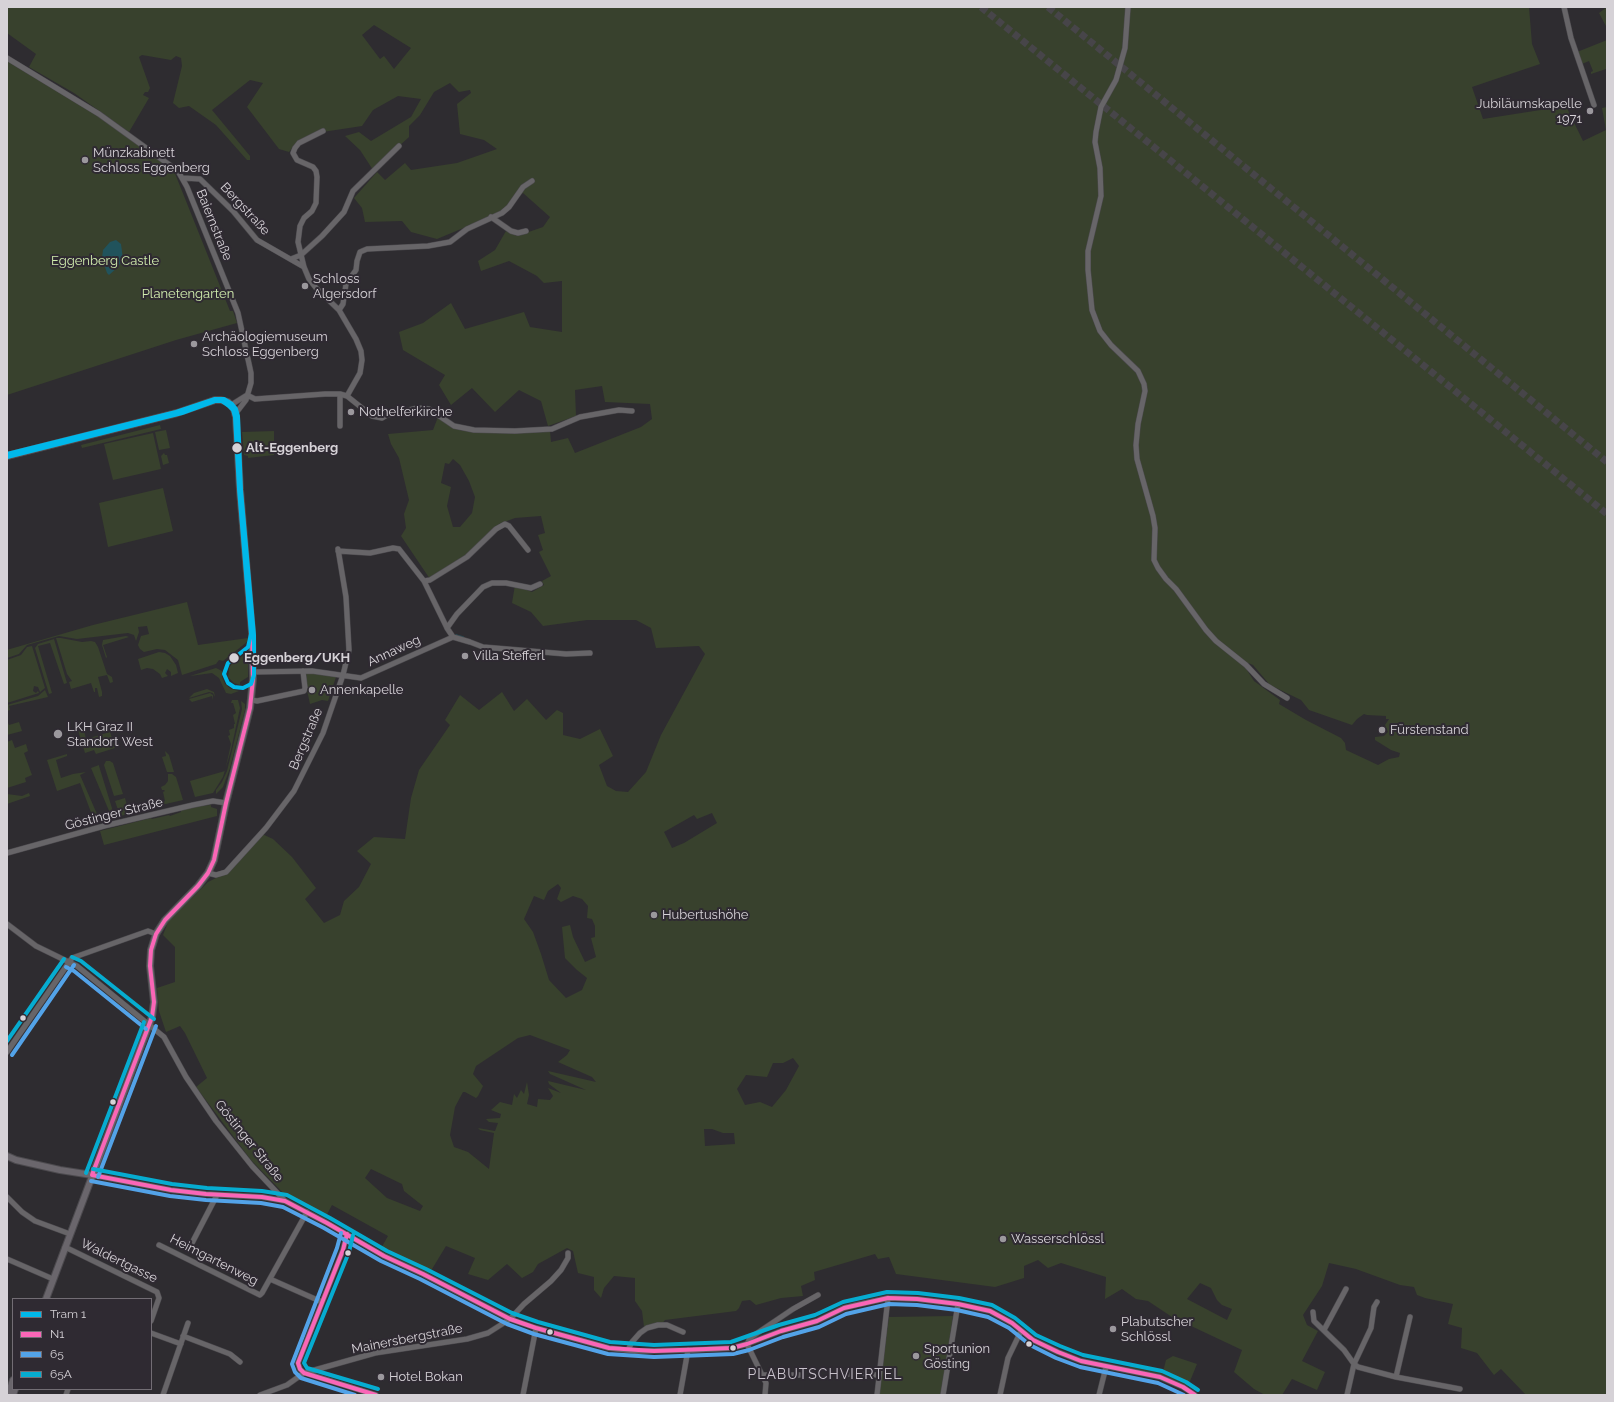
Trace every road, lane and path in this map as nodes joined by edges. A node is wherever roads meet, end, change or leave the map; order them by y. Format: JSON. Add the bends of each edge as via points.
{"nodes":[{"id":1,"x":1128,"y":7,"type":"edge"},
{"id":2,"x":1564,"y":7,"type":"edge"},
{"id":3,"x":7,"y":58,"type":"edge"},
{"id":4,"x":1594,"y":105,"type":"dead end"},
{"id":5,"x":323,"y":131,"type":"dead end"},
{"id":6,"x":399,"y":146,"type":"dead end"},
{"id":7,"x":183,"y":178,"type":"junction"},
{"id":8,"x":532,"y":181,"type":"dead end"},
{"id":9,"x":491,"y":217,"type":"junction"},
{"id":10,"x":526,"y":231,"type":"dead end"},
{"id":11,"x":300,"y":255,"type":"junction"},
{"id":12,"x":291,"y":259,"type":"junction"},
{"id":13,"x":304,"y":267,"type":"junction"},
{"id":14,"x":339,"y":310,"type":"junction"},
{"id":15,"x":247,"y":394,"type":"junction"},
{"id":16,"x":340,"y":394,"type":"junction"},
{"id":17,"x":347,"y":396,"type":"junction"},
{"id":18,"x":231,"y":405,"type":"junction"},
{"id":19,"x":632,"y":411,"type":"dead end"},
{"id":20,"x":236,"y":413,"type":"junction"},
{"id":21,"x":340,"y":426,"type":"dead end"},
{"id":22,"x":7,"y":456,"type":"edge"},
{"id":23,"x":528,"y":550,"type":"dead end"},
{"id":24,"x":424,"y":581,"type":"junction"},
{"id":25,"x":540,"y":584,"type":"dead end"},
{"id":26,"x":447,"y":628,"type":"junction"},
{"id":27,"x":453,"y":637,"type":"junction"},
{"id":28,"x":590,"y":653,"type":"dead end"},
{"id":29,"x":303,"y":671,"type":"junction"},
{"id":30,"x":253,"y":672,"type":"junction"},
{"id":31,"x":343,"y":675,"type":"junction"},
{"id":32,"x":1287,"y":698,"type":"dead end"},
{"id":33,"x":252,"y":700,"type":"junction"},
{"id":34,"x":226,"y":803,"type":"junction"},
{"id":35,"x":7,"y":853,"type":"edge"},
{"id":36,"x":208,"y":873,"type":"junction"},
{"id":37,"x":7,"y":924,"type":"edge"},
{"id":38,"x":156,"y":934,"type":"junction"},
{"id":39,"x":69,"y":962,"type":"junction"},
{"id":40,"x":150,"y":1024,"type":"junction"},
{"id":41,"x":7,"y":1052,"type":"edge"},
{"id":42,"x":7,"y":1156,"type":"edge"},
{"id":43,"x":92,"y":1175,"type":"junction"},
{"id":44,"x":217,"y":1195,"type":"junction"},
{"id":45,"x":7,"y":1197,"type":"edge"},
{"id":46,"x":285,"y":1201,"type":"junction"},
{"id":47,"x":307,"y":1212,"type":"junction"},
{"id":48,"x":70,"y":1234,"type":"junction"},
{"id":49,"x":347,"y":1234,"type":"junction"},
{"id":50,"x":159,"y":1245,"type":"dead end"},
{"id":51,"x":191,"y":1245,"type":"dead end"},
{"id":52,"x":65,"y":1247,"type":"junction"},
{"id":53,"x":568,"y":1253,"type":"dead end"},
{"id":54,"x":7,"y":1259,"type":"edge"},
{"id":55,"x":53,"y":1279,"type":"junction"},
{"id":56,"x":270,"y":1279,"type":"junction"},
{"id":57,"x":1346,"y":1289,"type":"dead end"},
{"id":58,"x":818,"y":1295,"type":"dead end"},
{"id":59,"x":47,"y":1298,"type":"edge"},
{"id":60,"x":888,"y":1298,"type":"junction"},
{"id":61,"x":322,"y":1302,"type":"junction"},
{"id":62,"x":1377,"y":1302,"type":"dead end"},
{"id":63,"x":958,"y":1304,"type":"junction"},
{"id":64,"x":1312,"y":1312,"type":"dead end"},
{"id":65,"x":1410,"y":1317,"type":"dead end"},
{"id":66,"x":152,"y":1318,"type":"edge"},
{"id":67,"x":510,"y":1319,"type":"junction"},
{"id":68,"x":188,"y":1323,"type":"dead end"},
{"id":69,"x":536,"y":1328,"type":"junction"},
{"id":70,"x":1324,"y":1330,"type":"junction"},
{"id":71,"x":1021,"y":1331,"type":"junction"},
{"id":72,"x":683,"y":1332,"type":"dead end"},
{"id":73,"x":152,"y":1333,"type":"edge"},
{"id":74,"x":183,"y":1336,"type":"junction"},
{"id":75,"x":181,"y":1344,"type":"junction"},
{"id":76,"x":747,"y":1344,"type":"junction"},
{"id":77,"x":628,"y":1350,"type":"junction"},
{"id":78,"x":688,"y":1350,"type":"junction"},
{"id":79,"x":240,"y":1362,"type":"dead end"},
{"id":80,"x":1354,"y":1364,"type":"junction"},
{"id":81,"x":1106,"y":1367,"type":"junction"},
{"id":82,"x":304,"y":1373,"type":"junction"},
{"id":83,"x":847,"y":1374,"type":"dead end"},
{"id":84,"x":762,"y":1375,"type":"junction"},
{"id":85,"x":800,"y":1375,"type":"dead end"},
{"id":86,"x":879,"y":1375,"type":"junction"},
{"id":87,"x":1396,"y":1377,"type":"junction"},
{"id":88,"x":12,"y":1383,"type":"edge"},
{"id":89,"x":1460,"y":1388,"type":"dead end"},
{"id":90,"x":8,"y":1395,"type":"edge"},
{"id":91,"x":163,"y":1395,"type":"edge"},
{"id":92,"x":260,"y":1395,"type":"edge"},
{"id":93,"x":376,"y":1395,"type":"edge"},
{"id":94,"x":523,"y":1395,"type":"edge"},
{"id":95,"x":680,"y":1395,"type":"edge"},
{"id":96,"x":765,"y":1395,"type":"edge"},
{"id":97,"x":876,"y":1395,"type":"edge"},
{"id":98,"x":943,"y":1395,"type":"edge"},
{"id":99,"x":1000,"y":1395,"type":"edge"},
{"id":100,"x":1099,"y":1395,"type":"edge"},
{"id":101,"x":1195,"y":1395,"type":"edge"},
{"id":102,"x":1347,"y":1395,"type":"edge"}],
"edges":[{"from":1,"to":32,"type":"street","via":[[1125,48],[1116,80],[1101,107],[1096,132],[1101,196],[1088,251],[1092,310],[1100,331],[1138,371],[1144,384],[1137,459],[1153,516],[1154,560],[1158,568],[1216,641],[1246,665],[1264,684]]},
{"from":2,"to":4,"type":"street","via":[[1571,38]]},
{"from":3,"to":7,"type":"street","name":"Baiernstraße","via":[[99,114],[172,164]]},
{"from":5,"to":11,"type":"street","via":[[299,143],[293,153],[297,160],[313,167],[317,178],[314,207],[304,218],[298,234]]},
{"from":6,"to":11,"type":"street","via":[[353,191],[344,212]]},
{"from":7,"to":12,"type":"street","name":"Bergstraße","via":[[200,179],[233,211],[257,240]]},
{"from":7,"to":15,"type":"street","name":"Baiernstraße","via":[[238,313],[251,373]]},
{"from":8,"to":9,"type":"street","via":[[523,187],[509,207]]},
{"from":9,"to":10,"type":"street","via":[[511,231]]},
{"from":9,"to":14,"type":"street","via":[[467,229],[450,242],[428,246],[367,249],[360,252],[356,270],[346,284],[343,304]]},
{"from":11,"to":12,"type":"street"},
{"from":11,"to":13,"type":"street"},
{"from":12,"to":13,"type":"street","name":"Bergstraße"},
{"from":13,"to":14,"type":"street","via":[[316,288]]},
{"from":14,"to":17,"type":"street","via":[[356,339],[362,360],[360,373]]},
{"from":15,"to":16,"type":"street","via":[[255,399]]},
{"from":15,"to":18,"type":"street"},
{"from":15,"to":20,"type":"street","name":"Baiernstraße","via":[[246,400]]},
{"from":16,"to":17,"type":"street"},
{"from":16,"to":21,"type":"street"},
{"from":17,"to":19,"type":"street","via":[[372,416],[382,418],[418,408],[429,409],[454,426],[474,430],[552,429],[580,417],[619,410]]},
{"from":18,"to":20,"type":"main road"},
{"from":18,"to":22,"type":"main road","via":[[224,400],[215,400],[177,413]]},
{"from":20,"to":30,"type":"main road"},
{"from":23,"to":24,"type":"street","via":[[505,524],[496,529],[467,557],[430,580]]},
{"from":24,"to":26,"type":"street"},
{"from":24,"to":31,"type":"street","name":"Bergstraße","via":[[399,549],[370,553],[338,550],[345,582],[349,639]]},
{"from":25,"to":26,"type":"street","via":[[531,588],[506,583],[483,586]]},
{"from":26,"to":27,"type":"street"},
{"from":27,"to":28,"type":"street","via":[[483,647],[566,654]]},
{"from":27,"to":31,"type":"street","name":"Annaweg","via":[[363,677]]},
{"from":29,"to":30,"type":"street","name":"Annaweg"},
{"from":29,"to":31,"type":"street","name":"Annaweg"},
{"from":29,"to":33,"type":"street","via":[[304,690]]},
{"from":30,"to":33,"type":"main road"},
{"from":31,"to":36,"type":"street","name":"Bergstraße","via":[[323,733],[289,799],[226,872],[216,875]]},
{"from":33,"to":34,"type":"main road"},
{"from":34,"to":35,"type":"street","name":"Göstinger Straße","via":[[213,801],[193,805]]},
{"from":34,"to":36,"type":"main road","via":[[214,860]]},
{"from":36,"to":38,"type":"main road","via":[[165,920]]},
{"from":37,"to":39,"type":"street","name":"Göstinger Straße","via":[[36,946]]},
{"from":38,"to":39,"type":"street","via":[[148,931],[78,955]]},
{"from":38,"to":40,"type":"main road","via":[[151,950],[154,1002]]},
{"from":39,"to":40,"type":"street","name":"Göstinger Straße"},
{"from":39,"to":41,"type":"street"},
{"from":40,"to":43,"type":"main road"},
{"from":40,"to":46,"type":"street","name":"Göstinger Straße","via":[[164,1037],[186,1077],[216,1120],[252,1166]]},
{"from":42,"to":43,"type":"main road","via":[[60,1170]]},
{"from":43,"to":44,"type":"street","via":[[164,1189]]},
{"from":43,"to":48,"type":"main road"},
{"from":44,"to":46,"type":"street"},
{"from":44,"to":51,"type":"street","name":"Heimgartenweg"},
{"from":45,"to":48,"type":"street","name":"Waldertgasse","via":[[35,1221]]},
{"from":46,"to":47,"type":"street","name":"Göstinger Straße"},
{"from":47,"to":49,"type":"street","name":"Göstinger Straße"},
{"from":47,"to":56,"type":"street","name":"Heimgartenweg"},
{"from":48,"to":52,"type":"main road"},
{"from":49,"to":61,"type":"street"},
{"from":49,"to":67,"type":"street","name":"Göstinger Straße","via":[[384,1256]]},
{"from":50,"to":56,"type":"street","name":"Heimgartenweg","via":[[259,1295]]},
{"from":52,"to":55,"type":"main road"},
{"from":52,"to":66,"type":"street","name":"Waldertgasse","via":[[157,1292],[159,1298]]},
{"from":53,"to":67,"type":"street","name":"Mainersbergstraße","via":[[561,1270]]},
{"from":54,"to":55,"type":"street"},
{"from":55,"to":59,"type":"main road"},
{"from":56,"to":61,"type":"street"},
{"from":57,"to":70,"type":"street"},
{"from":58,"to":76,"type":"street","via":[[750,1338]]},
{"from":60,"to":63,"type":"street","name":"Göstinger Straße"},
{"from":60,"to":76,"type":"street","name":"Göstinger Straße","via":[[844,1308],[817,1321]]},
{"from":60,"to":86,"type":"street"},
{"from":61,"to":82,"type":"street","via":[[298,1363]]},
{"from":62,"to":80,"type":"street","via":[[1371,1328]]},
{"from":63,"to":71,"type":"street","name":"Göstinger Straße","via":[[990,1311]]},
{"from":63,"to":98,"type":"street"},
{"from":64,"to":70,"type":"street","via":[[1314,1321]]},
{"from":65,"to":87,"type":"street"},
{"from":67,"to":69,"type":"street","name":"Göstinger Straße"},
{"from":67,"to":82,"type":"street","name":"Mainersbergstraße","via":[[488,1333],[467,1339],[375,1353]]},
{"from":68,"to":74,"type":"street"},
{"from":69,"to":77,"type":"street","name":"Göstinger Straße","via":[[593,1344]]},
{"from":69,"to":94,"type":"street"},
{"from":70,"to":80,"type":"street"},
{"from":71,"to":81,"type":"street","name":"Göstinger Straße","via":[[1058,1352]]},
{"from":71,"to":99,"type":"street","via":[[1008,1358]]},
{"from":72,"to":77,"type":"street","via":[[667,1325],[647,1328],[636,1337]]},
{"from":73,"to":75,"type":"street"},
{"from":74,"to":75,"type":"street"},
{"from":74,"to":79,"type":"street","via":[[230,1354]]},
{"from":75,"to":91,"type":"street"},
{"from":76,"to":78,"type":"street","name":"Göstinger Straße","via":[[732,1348]]},
{"from":76,"to":84,"type":"street"},
{"from":77,"to":78,"type":"street","name":"Göstinger Straße"},
{"from":78,"to":95,"type":"street"},
{"from":80,"to":87,"type":"street"},
{"from":80,"to":102,"type":"street"},
{"from":81,"to":100,"type":"street"},
{"from":81,"to":101,"type":"street","name":"Göstinger Straße","via":[[1160,1377]]},
{"from":82,"to":92,"type":"street","name":"Mainersbergstraße","via":[[287,1385]]},
{"from":82,"to":93,"type":"street"},
{"from":83,"to":86,"type":"street"},
{"from":84,"to":85,"type":"street"},
{"from":84,"to":96,"type":"street","via":[[766,1383]]},
{"from":86,"to":97,"type":"street"},
{"from":87,"to":89,"type":"street"},
{"from":88,"to":90,"type":"main road"}]}
